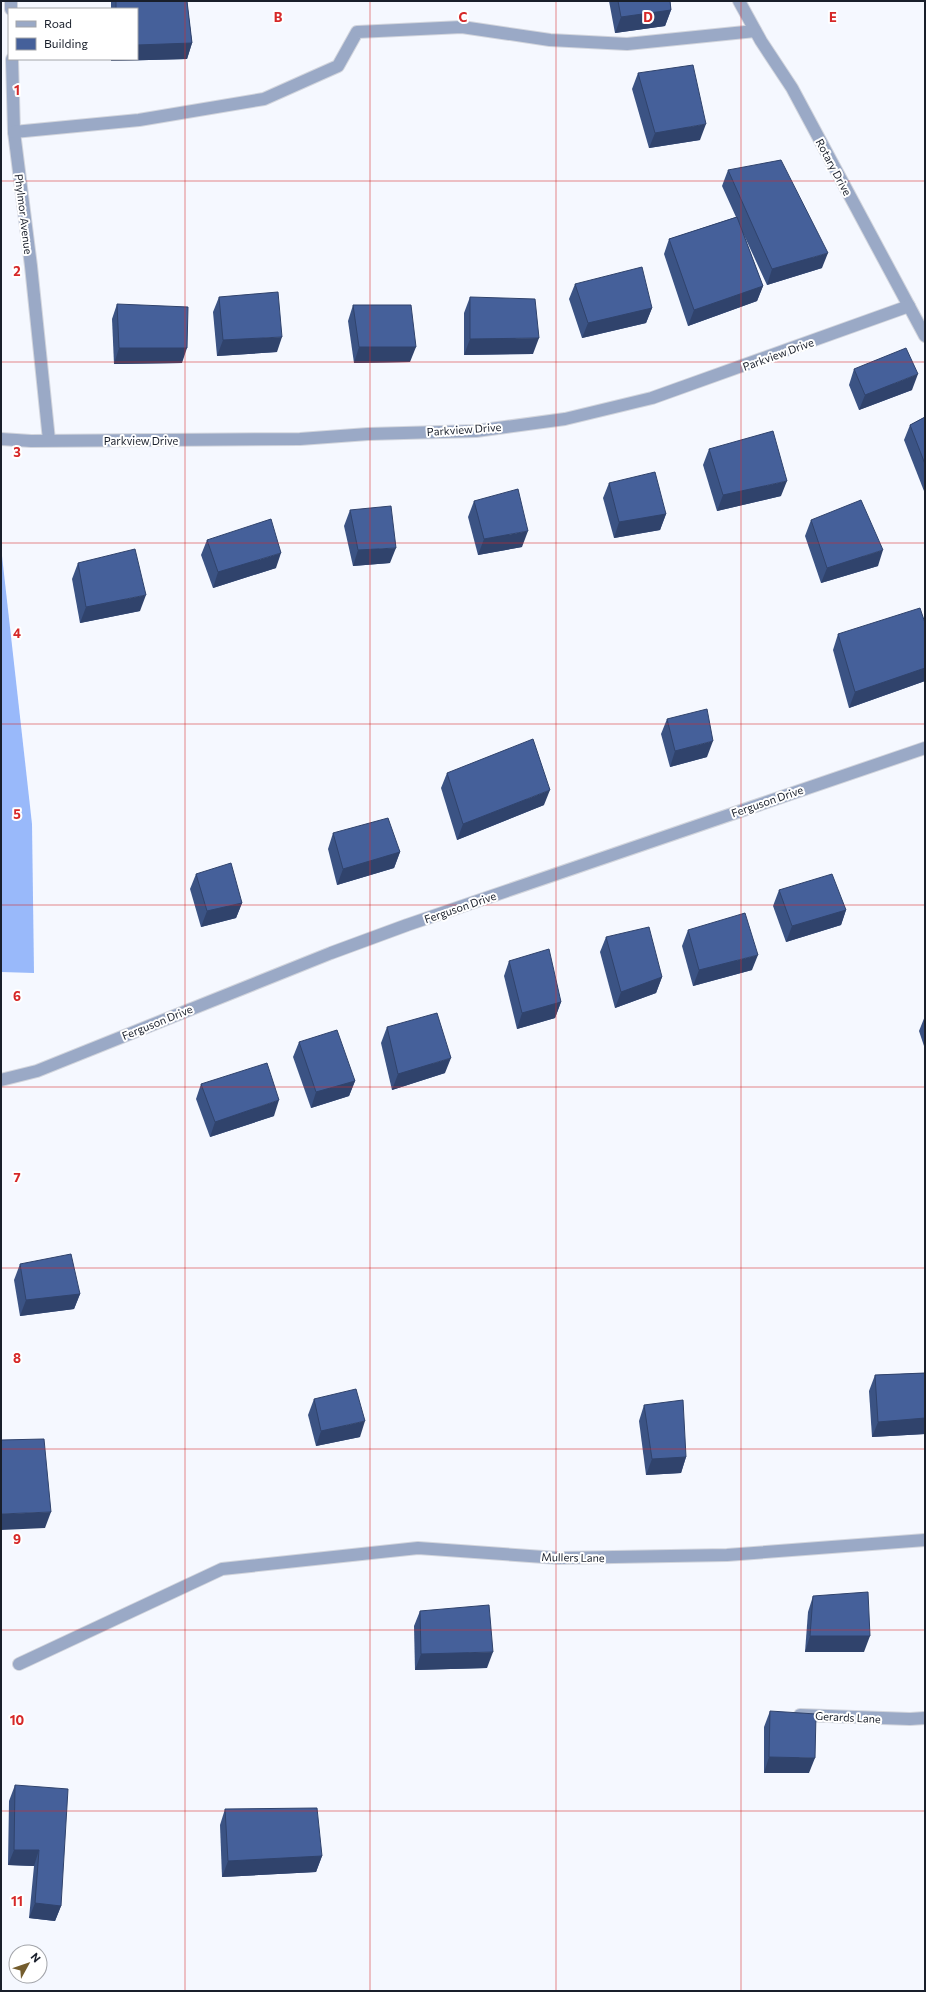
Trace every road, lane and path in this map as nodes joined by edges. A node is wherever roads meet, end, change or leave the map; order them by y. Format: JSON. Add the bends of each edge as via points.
{"nodes":[{"id":1,"x":739,"y":1,"type":"edge"},
{"id":2,"x":755,"y":31,"type":"junction"},
{"id":3,"x":12,"y":60,"type":"edge"},
{"id":4,"x":14,"y":132,"type":"junction"},
{"id":5,"x":909,"y":306,"type":"junction"},
{"id":6,"x":925,"y":336,"type":"edge"},
{"id":7,"x":1,"y":439,"type":"edge"},
{"id":8,"x":49,"y":440,"type":"junction"},
{"id":9,"x":925,"y":748,"type":"edge"},
{"id":10,"x":1,"y":1080,"type":"edge"},
{"id":11,"x":925,"y":1540,"type":"edge"},
{"id":12,"x":18,"y":1664,"type":"dead end"},
{"id":13,"x":786,"y":1714,"type":"edge"},
{"id":14,"x":925,"y":1718,"type":"edge"}],
"edges":[{"from":1,"to":2,"type":"street","name":"Rotary Drive"},
{"from":2,"to":4,"type":"street","via":[[627,44],[550,40],[462,27],[357,32],[338,66],[264,99],[139,120]]},
{"from":2,"to":5,"type":"street","name":"Rotary Drive","via":[[792,88]]},
{"from":3,"to":4,"type":"street","name":"Phylmor Avenue"},
{"from":4,"to":8,"type":"street","name":"Phylmor Avenue"},
{"from":5,"to":6,"type":"street","name":"Rotary Drive"},
{"from":5,"to":8,"type":"street","name":"Parkview Drive","via":[[652,398],[565,419],[476,430],[300,439]]},
{"from":7,"to":8,"type":"street","name":"Parkview Drive"},
{"from":9,"to":10,"type":"street","name":"Ferguson Drive","via":[[407,925],[37,1071]]},
{"from":11,"to":12,"type":"street","name":"Mullers Lane","via":[[727,1555],[558,1558],[418,1548],[222,1569]]},
{"from":13,"to":14,"type":"street","name":"Gerards Lane"}]}
